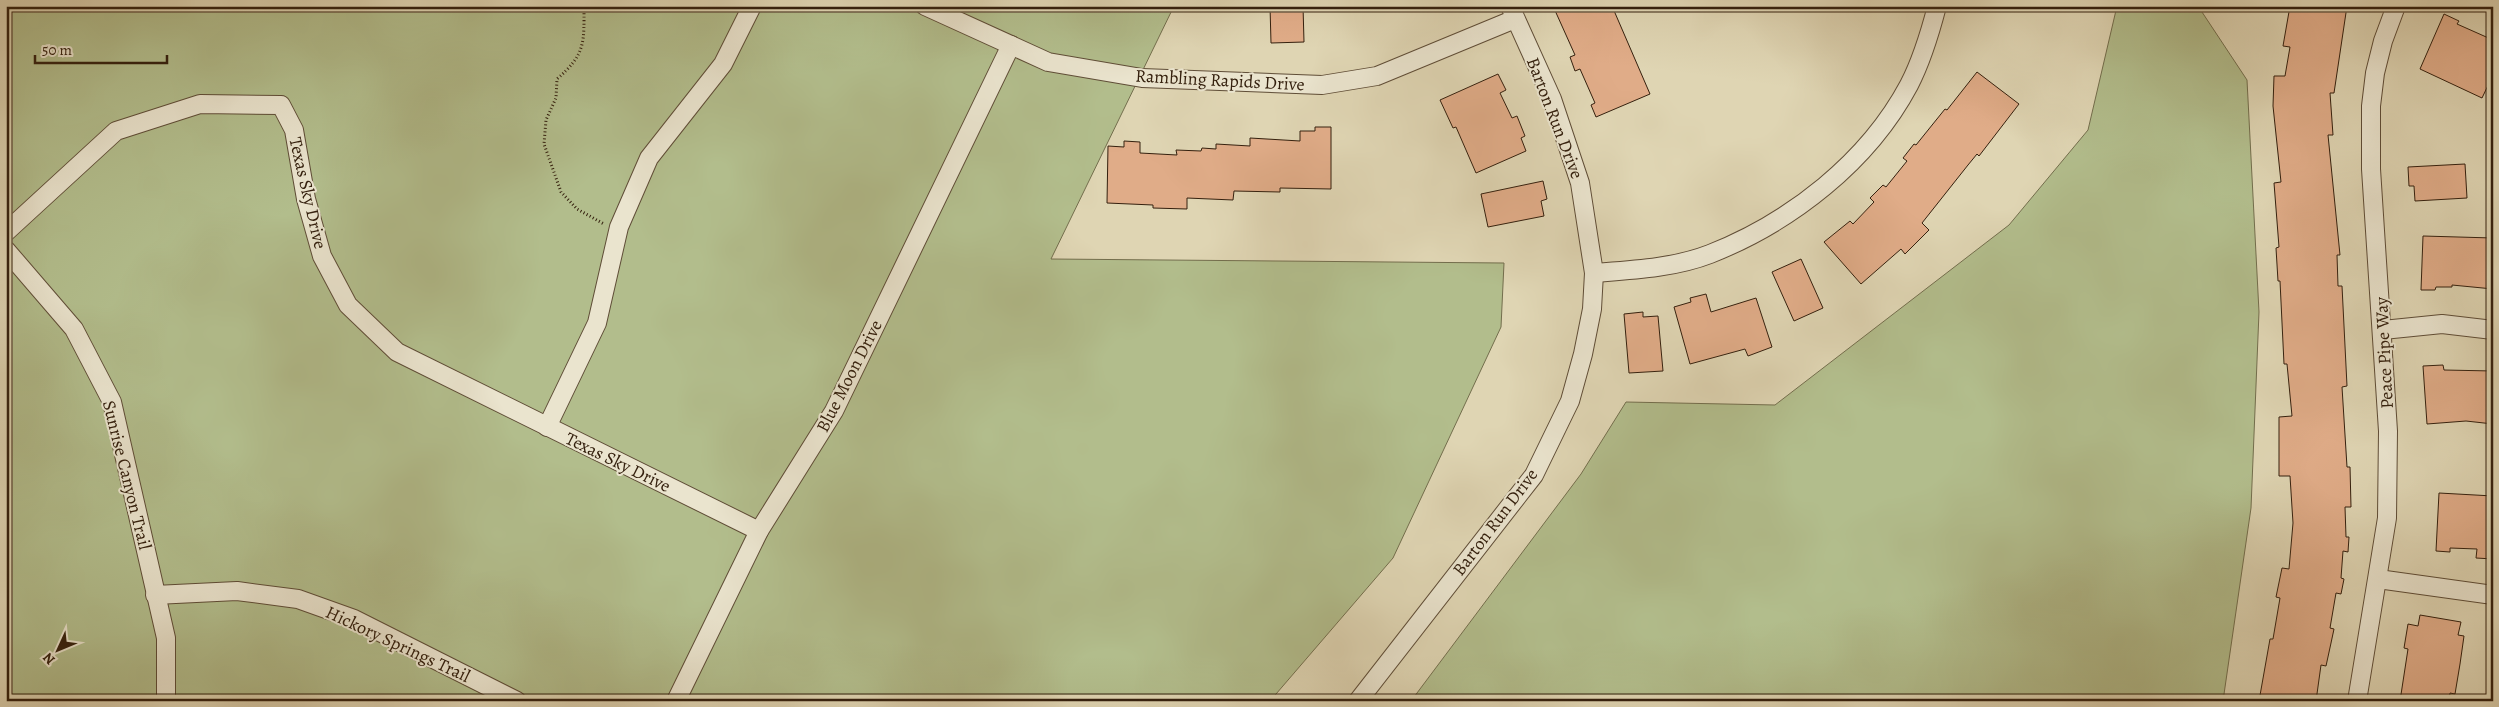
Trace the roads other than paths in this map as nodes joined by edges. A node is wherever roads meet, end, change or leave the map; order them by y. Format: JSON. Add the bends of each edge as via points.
{"nodes":[{"id":1,"x":752,"y":6,"type":"edge"},
{"id":2,"x":925,"y":6,"type":"edge"},
{"id":3,"x":1938,"y":6,"type":"edge"},
{"id":4,"x":2396,"y":6,"type":"edge"},
{"id":5,"x":1512,"y":12,"type":"edge"},
{"id":6,"x":1011,"y":45,"type":"junction"},
{"id":7,"x":6,"y":232,"type":"edge"},
{"id":8,"x":6,"y":250,"type":"edge"},
{"id":9,"x":1594,"y":272,"type":"junction"},
{"id":10,"x":2383,"y":330,"type":"junction"},
{"id":11,"x":2493,"y":330,"type":"edge"},
{"id":12,"x":547,"y":427,"type":"junction"},
{"id":13,"x":759,"y":531,"type":"junction"},
{"id":14,"x":2378,"y":579,"type":"junction"},
{"id":15,"x":156,"y":595,"type":"junction"},
{"id":16,"x":2493,"y":595,"type":"edge"},
{"id":17,"x":166,"y":701,"type":"edge"},
{"id":18,"x":517,"y":701,"type":"edge"},
{"id":19,"x":676,"y":701,"type":"edge"},
{"id":20,"x":1358,"y":701,"type":"edge"},
{"id":21,"x":2357,"y":701,"type":"edge"}],
"edges":[{"from":1,"to":12,"type":"street","via":[[724,64],[650,158],[619,227],[597,323]]},
{"from":2,"to":6,"type":"street","name":"Rambling Rapids Drive"},
{"from":3,"to":9,"type":"street","via":[[1928,41],[1909,85],[1876,133],[1823,188],[1795,210],[1709,254],[1651,268]]},
{"from":4,"to":10,"type":"street","name":"Peace Pipe Way","via":[[2375,73],[2371,106],[2371,169]]},
{"from":5,"to":6,"type":"street","name":"Rambling Rapids Drive","via":[[1377,76],[1322,85],[1142,78],[1048,62]]},
{"from":5,"to":9,"type":"street","name":"Barton Run Drive","via":[[1552,99],[1570,149],[1580,183]]},
{"from":6,"to":13,"type":"street","name":"Blue Moon Drive","via":[[834,411]]},
{"from":7,"to":12,"type":"street","name":"Texas Sky Drive","via":[[116,131],[200,104],[281,105],[294,130],[306,199],[322,256],[348,305],[397,352]]},
{"from":8,"to":15,"type":"street","name":"Sunrise Canyon Trail","via":[[74,329],[112,402]]},
{"from":9,"to":20,"type":"street","name":"Barton Run Drive","via":[[1592,310],[1570,400],[1534,475]]},
{"from":10,"to":11,"type":"street","via":[[2442,324]]},
{"from":10,"to":14,"type":"street","name":"Peace Pipe Way","via":[[2388,431],[2387,518]]},
{"from":12,"to":13,"type":"street","name":"Texas Sky Drive"},
{"from":13,"to":19,"type":"street","name":"Blue Moon Drive"},
{"from":14,"to":16,"type":"street"},
{"from":14,"to":21,"type":"street","name":"Peace Pipe Way"},
{"from":15,"to":17,"type":"street","name":"Sunrise Canyon Trail","via":[[166,638]]},
{"from":15,"to":18,"type":"street","name":"Hickory Springs Trail","via":[[237,591],[298,599],[354,619]]}]}
